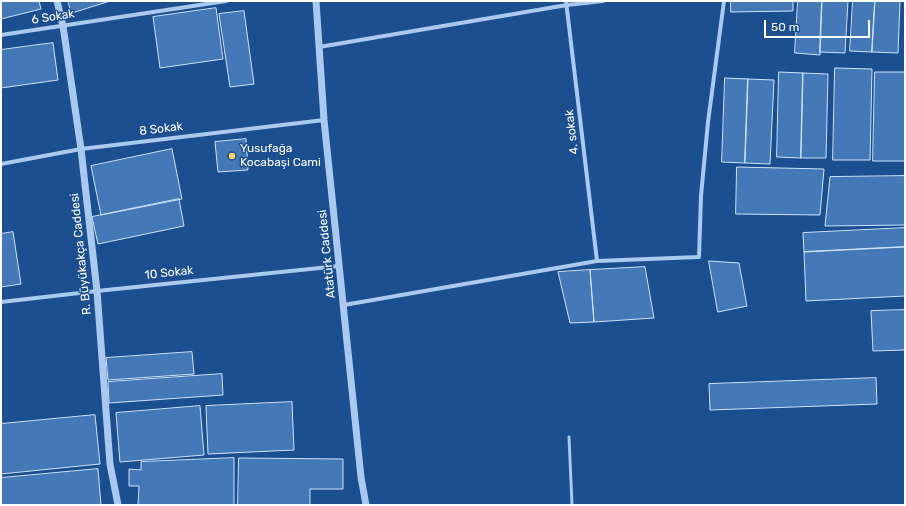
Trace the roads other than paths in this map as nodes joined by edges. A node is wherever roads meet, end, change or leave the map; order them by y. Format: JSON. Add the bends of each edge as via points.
{"nodes":[{"id":1,"x":58,"y":1,"type":"edge"},
{"id":2,"x":226,"y":1,"type":"edge"},
{"id":3,"x":316,"y":1,"type":"edge"},
{"id":4,"x":603,"y":1,"type":"edge"},
{"id":5,"x":724,"y":1,"type":"edge"},
{"id":6,"x":567,"y":3,"type":"edge"},
{"id":7,"x":63,"y":26,"type":"junction"},
{"id":8,"x":1,"y":35,"type":"edge"},
{"id":9,"x":319,"y":47,"type":"junction"},
{"id":10,"x":324,"y":120,"type":"junction"},
{"id":11,"x":82,"y":149,"type":"junction"},
{"id":12,"x":1,"y":164,"type":"edge"},
{"id":13,"x":597,"y":260,"type":"junction"},
{"id":14,"x":340,"y":266,"type":"junction"},
{"id":15,"x":97,"y":291,"type":"junction"},
{"id":16,"x":1,"y":302,"type":"edge"},
{"id":17,"x":344,"y":305,"type":"junction"},
{"id":18,"x":569,"y":437,"type":"dead end"},
{"id":19,"x":118,"y":505,"type":"edge"},
{"id":20,"x":366,"y":505,"type":"edge"},
{"id":21,"x":572,"y":505,"type":"edge"}],
"edges":[{"from":1,"to":7,"type":"street","name":"R. Büyükakça Caddesi"},
{"from":2,"to":7,"type":"street","name":"6 Sokak"},
{"from":3,"to":9,"type":"street","name":"Atatürk Caddesi"},
{"from":4,"to":6,"type":"street"},
{"from":5,"to":13,"type":"street","via":[[708,122],[701,196],[699,257]]},
{"from":6,"to":9,"type":"street"},
{"from":6,"to":13,"type":"street","name":"4. sokak"},
{"from":7,"to":8,"type":"street","name":"6 Sokak"},
{"from":7,"to":11,"type":"street","name":"R. Büyükakça Caddesi"},
{"from":9,"to":10,"type":"street","name":"Atatürk Caddesi"},
{"from":10,"to":11,"type":"street","name":"8 Sokak"},
{"from":10,"to":14,"type":"street","name":"Atatürk Caddesi"},
{"from":11,"to":12,"type":"street","name":"8 Sokak"},
{"from":11,"to":15,"type":"street","name":"R. Büyükakça Caddesi"},
{"from":13,"to":17,"type":"street"},
{"from":14,"to":15,"type":"street","name":"10 Sokak"},
{"from":14,"to":17,"type":"street","name":"Atatürk Caddesi"},
{"from":15,"to":16,"type":"street","name":"10 Sokak"},
{"from":15,"to":19,"type":"street","name":"R. Büyükakça Caddesi","via":[[110,464]]},
{"from":17,"to":20,"type":"street","name":"Atatürk Caddesi"},
{"from":18,"to":21,"type":"lane"}]}
